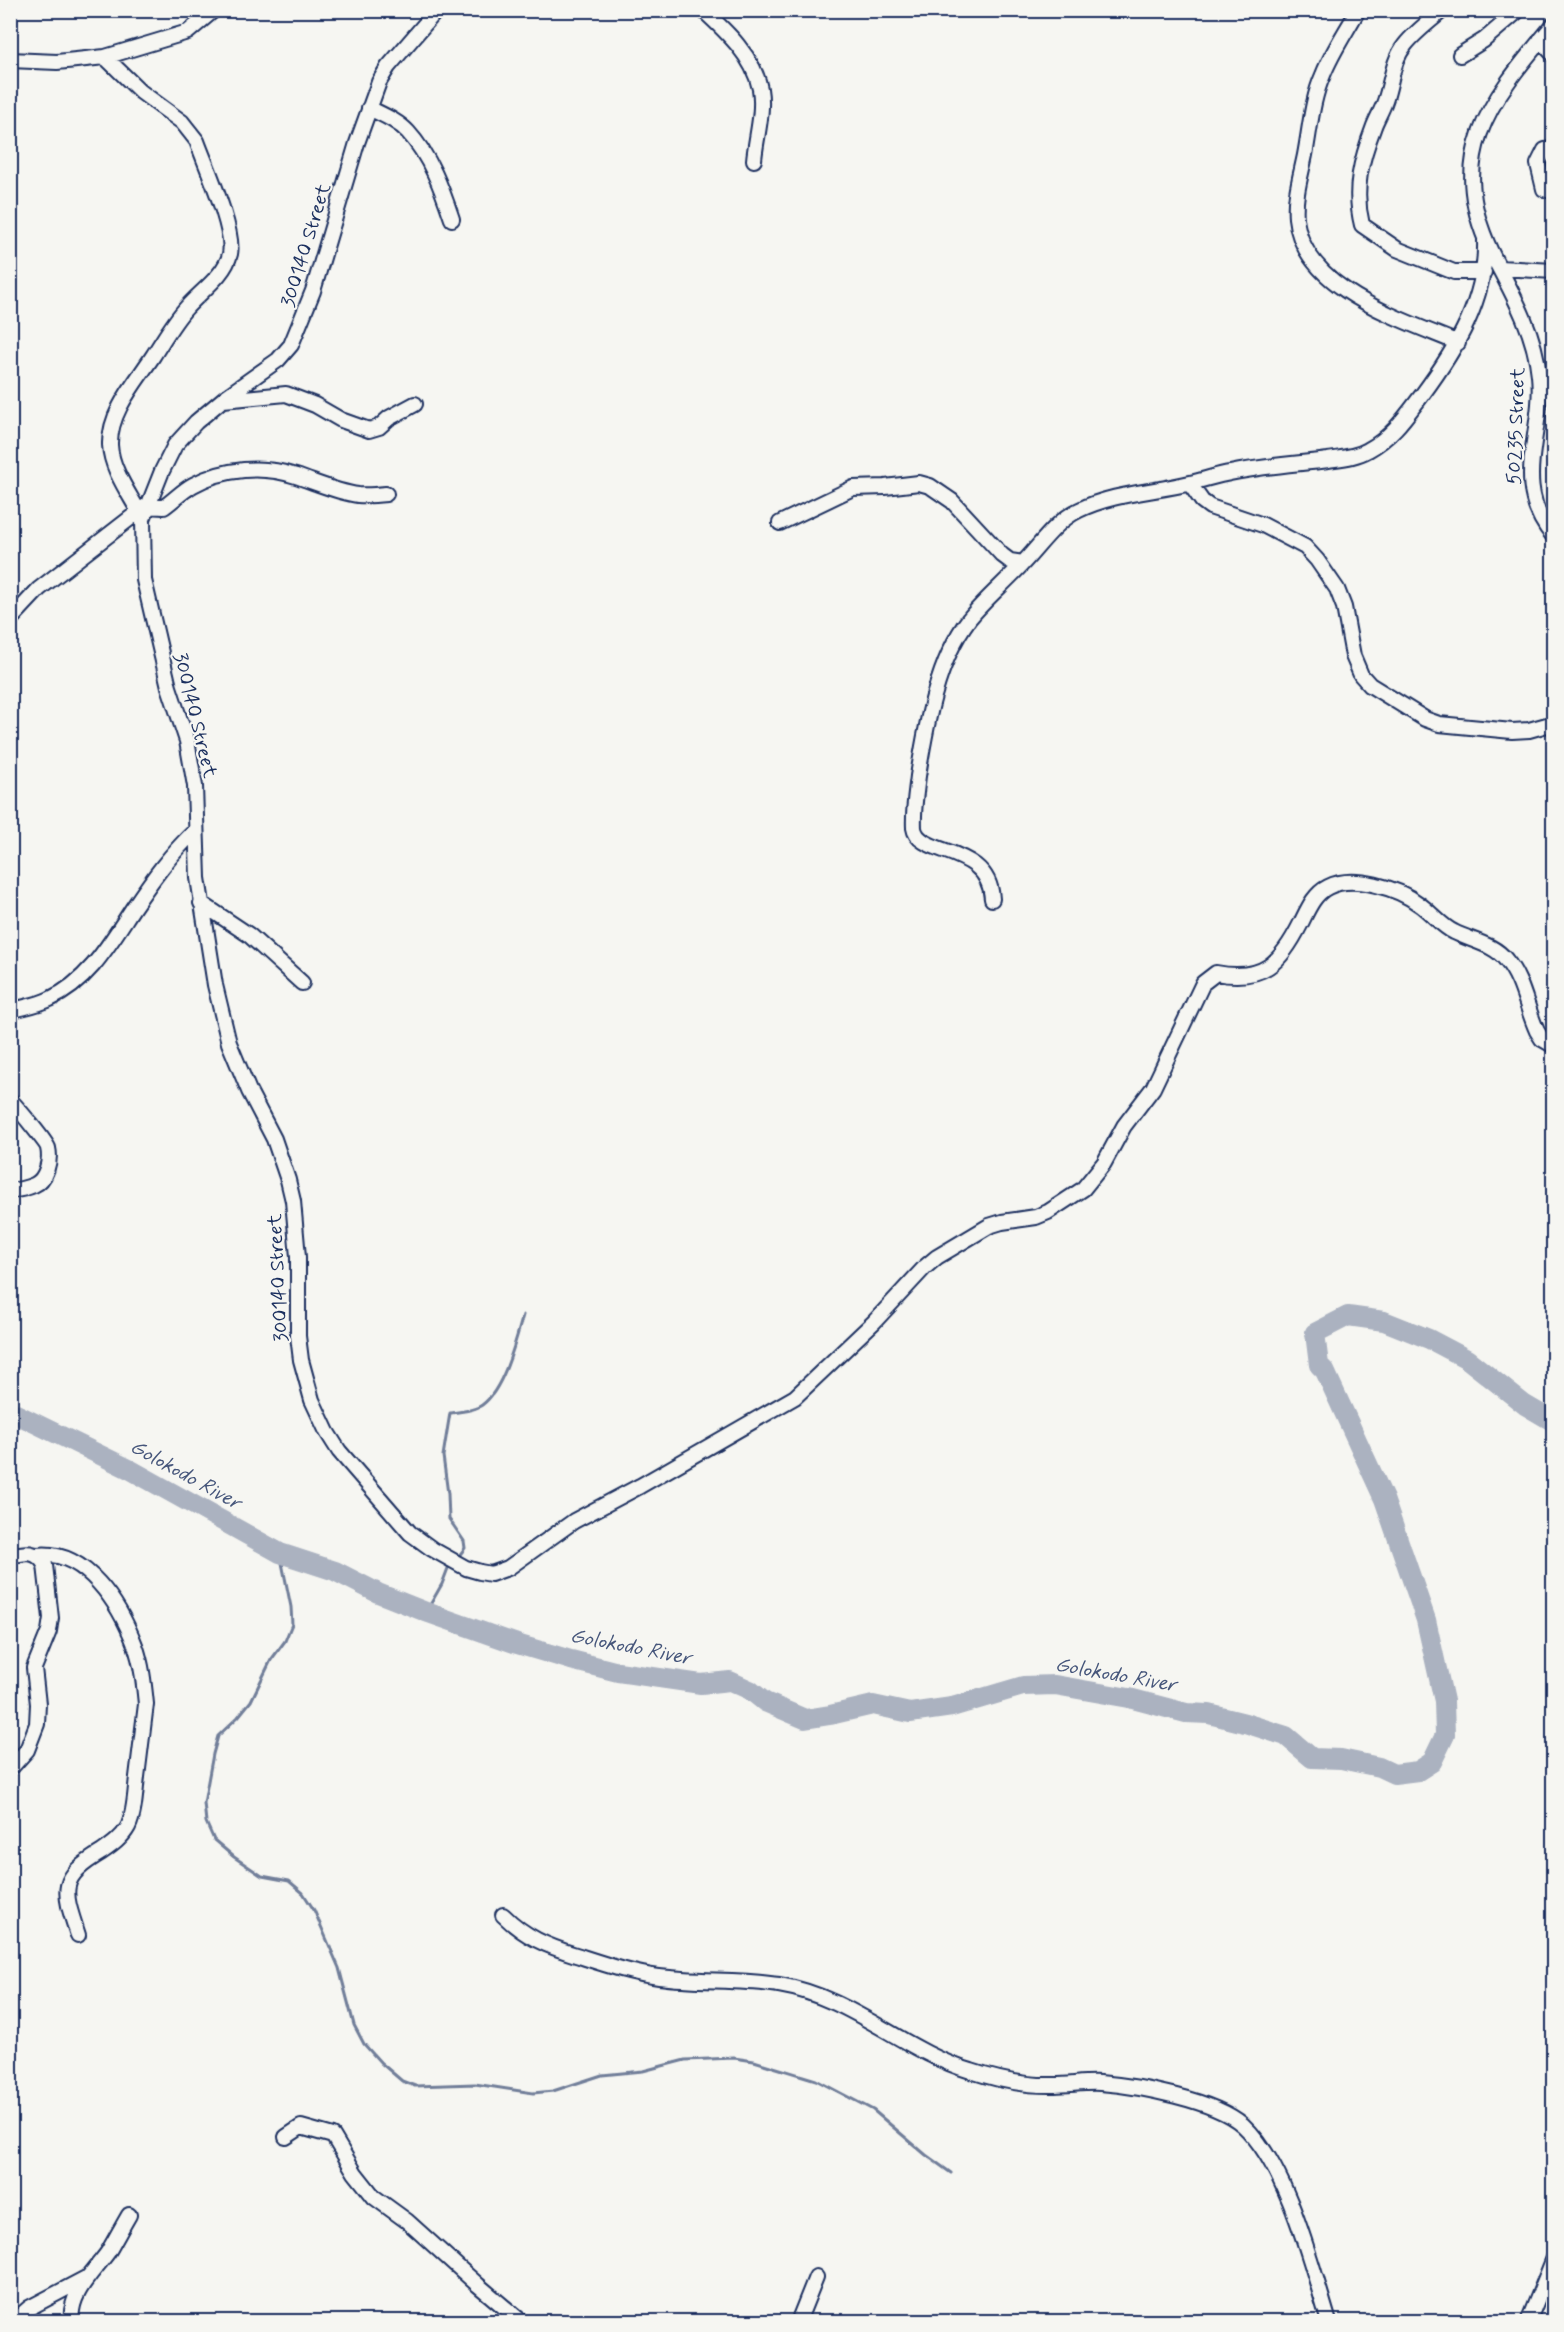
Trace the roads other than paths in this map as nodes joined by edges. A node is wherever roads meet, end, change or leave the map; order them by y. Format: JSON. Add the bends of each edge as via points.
{"nodes":[{"id":1,"x":214,"y":10,"type":"edge"},
{"id":2,"x":437,"y":10,"type":"edge"},
{"id":3,"x":703,"y":10,"type":"edge"},
{"id":4,"x":1358,"y":10,"type":"edge"},
{"id":5,"x":1443,"y":10,"type":"edge"},
{"id":6,"x":1519,"y":10,"type":"edge"},
{"id":7,"x":1554,"y":24,"type":"edge"},
{"id":8,"x":1540,"y":40,"type":"junction"},
{"id":9,"x":1460,"y":55,"type":"dead end"},
{"id":10,"x":1554,"y":56,"type":"edge"},
{"id":11,"x":105,"y":57,"type":"junction"},
{"id":12,"x":10,"y":60,"type":"edge"},
{"id":13,"x":369,"y":108,"type":"junction"},
{"id":14,"x":1554,"y":148,"type":"edge"},
{"id":15,"x":754,"y":160,"type":"dead end"},
{"id":16,"x":1554,"y":192,"type":"edge"},
{"id":17,"x":452,"y":219,"type":"dead end"},
{"id":18,"x":1485,"y":240,"type":"junction"},
{"id":19,"x":1499,"y":268,"type":"junction"},
{"id":20,"x":1554,"y":271,"type":"edge"},
{"id":21,"x":1485,"y":272,"type":"junction"},
{"id":22,"x":1458,"y":343,"type":"junction"},
{"id":23,"x":221,"y":400,"type":"junction"},
{"id":24,"x":415,"y":404,"type":"dead end"},
{"id":25,"x":1190,"y":484,"type":"junction"},
{"id":26,"x":386,"y":494,"type":"dead end"},
{"id":27,"x":142,"y":509,"type":"junction"},
{"id":28,"x":780,"y":523,"type":"dead end"},
{"id":29,"x":1554,"y":537,"type":"edge"},
{"id":30,"x":1023,"y":563,"type":"junction"},
{"id":31,"x":10,"y":620,"type":"edge"},
{"id":32,"x":1554,"y":723,"type":"edge"},
{"id":33,"x":196,"y":830,"type":"junction"},
{"id":34,"x":992,"y":899,"type":"dead end"},
{"id":35,"x":201,"y":903,"type":"junction"},
{"id":36,"x":302,"y":983,"type":"dead end"},
{"id":37,"x":10,"y":1011,"type":"edge"},
{"id":38,"x":1554,"y":1046,"type":"edge"},
{"id":39,"x":10,"y":1100,"type":"edge"},
{"id":40,"x":10,"y":1191,"type":"edge"},
{"id":41,"x":37,"y":1555,"type":"junction"},
{"id":42,"x":10,"y":1556,"type":"edge"},
{"id":43,"x":10,"y":1769,"type":"edge"},
{"id":44,"x":502,"y":1915,"type":"dead end"},
{"id":45,"x":78,"y":1935,"type":"dead end"},
{"id":46,"x":285,"y":2137,"type":"dead end"},
{"id":47,"x":129,"y":2215,"type":"dead end"},
{"id":48,"x":1554,"y":2258,"type":"edge"},
{"id":49,"x":90,"y":2276,"type":"junction"},
{"id":50,"x":816,"y":2277,"type":"dead end"},
{"id":51,"x":13,"y":2322,"type":"edge"},
{"id":52,"x":72,"y":2322,"type":"edge"},
{"id":53,"x":522,"y":2322,"type":"edge"},
{"id":54,"x":798,"y":2322,"type":"edge"},
{"id":55,"x":1329,"y":2322,"type":"edge"},
{"id":56,"x":1528,"y":2322,"type":"edge"}],
"edges":[{"from":1,"to":11,"type":"street","via":[[188,32]]},
{"from":2,"to":13,"type":"street","name":"300140 Street","via":[[388,67]]},
{"from":3,"to":15,"type":"street","via":[[741,50],[755,73],[761,105]]},
{"from":4,"to":22,"type":"street","via":[[1317,93],[1296,201],[1299,234],[1318,266],[1354,297]]},
{"from":5,"to":21,"type":"street","via":[[1404,45],[1395,62],[1363,157],[1356,204],[1362,225],[1397,249],[1454,272]]},
{"from":6,"to":9,"type":"street"},
{"from":7,"to":8,"type":"street","name":"50235 Street"},
{"from":8,"to":10,"type":"street"},
{"from":8,"to":18,"type":"street","name":"50235 Street","via":[[1499,92],[1478,140],[1473,188]]},
{"from":11,"to":12,"type":"street","via":[[57,62]]},
{"from":11,"to":27,"type":"street","via":[[141,92],[191,131],[230,243],[230,253],[220,272],[185,308],[115,420],[112,457]]},
{"from":13,"to":17,"type":"street","via":[[408,132],[432,170]]},
{"from":13,"to":23,"type":"street","name":"300140 Street","via":[[313,291],[291,345],[278,360]]},
{"from":14,"to":16,"type":"street","via":[[1545,150],[1538,165],[1540,183]]},
{"from":18,"to":19,"type":"street","name":"50235 Street"},
{"from":18,"to":21,"type":"street"},
{"from":19,"to":20,"type":"street"},
{"from":19,"to":29,"type":"street","name":"50235 Street","via":[[1525,320],[1537,360],[1539,396],[1531,460],[1532,498],[1542,524]]},
{"from":21,"to":22,"type":"street"},
{"from":22,"to":25,"type":"street","via":[[1403,421],[1369,450],[1346,457],[1232,472]]},
{"from":23,"to":24,"type":"street","via":[[286,394],[369,430]]},
{"from":23,"to":27,"type":"street","name":"300140 Street","via":[[175,445]]},
{"from":25,"to":30,"type":"street","via":[[1130,495],[1080,510],[1057,525]]},
{"from":25,"to":32,"type":"street","via":[[1210,507],[1263,525],[1305,547],[1317,560],[1337,589],[1357,668],[1370,685],[1439,724],[1512,731]]},
{"from":26,"to":27,"type":"street","via":[[350,493],[261,469],[215,476],[194,484],[164,507]]},
{"from":27,"to":31,"type":"street","via":[[39,589]]},
{"from":27,"to":33,"type":"street","name":"300140 Street","via":[[144,580],[164,668],[187,741],[195,786]]},
{"from":28,"to":30,"type":"street","via":[[842,491],[920,483],[952,501],[1002,555]]},
{"from":30,"to":34,"type":"street","via":[[969,620],[951,651],[924,733],[915,802],[917,835],[983,871]]},
{"from":33,"to":35,"type":"street","name":"300140 Street"},
{"from":33,"to":37,"type":"street","via":[[160,869],[90,970],[49,1000]]},
{"from":35,"to":36,"type":"street","via":[[249,935]]},
{"from":35,"to":38,"type":"street","name":"300140 Street","via":[[227,1034],[249,1091],[279,1150],[293,1201],[300,1359],[312,1400],[339,1451],[410,1533],[466,1568],[492,1574],[520,1561],[574,1521],[795,1396],[937,1257],[989,1226],[1042,1215],[1071,1199],[1104,1163],[1124,1126],[1153,1088],[1203,983],[1216,973],[1248,976],[1277,960],[1316,897],[1330,886],[1352,882],[1395,891],[1421,905],[1453,932],[1499,951],[1517,975],[1537,1031]]},
{"from":39,"to":40,"type":"street","via":[[48,1149],[45,1175],[36,1185]]},
{"from":41,"to":42,"type":"street","via":[[22,1552]]},
{"from":41,"to":43,"type":"street","via":[[45,1565],[50,1625],[34,1668],[37,1724],[27,1750]]},
{"from":41,"to":45,"type":"street","via":[[50,1553],[69,1560],[94,1577],[125,1623],[141,1664],[146,1704],[129,1825],[111,1846],[82,1864],[68,1882],[66,1894]]},
{"from":44,"to":55,"type":"street","via":[[545,1945],[634,1973],[800,1989],[852,2010],[956,2067],[983,2075],[1029,2084],[1099,2083],[1126,2087],[1179,2096],[1228,2115],[1256,2141],[1286,2189]]},
{"from":46,"to":53,"type":"street","via":[[301,2127],[333,2136],[374,2197]]},
{"from":47,"to":49,"type":"street"},
{"from":48,"to":56,"type":"street"},
{"from":49,"to":51,"type":"street","via":[[29,2308]]},
{"from":49,"to":52,"type":"street","via":[[73,2302]]},
{"from":50,"to":54,"type":"street"}]}
